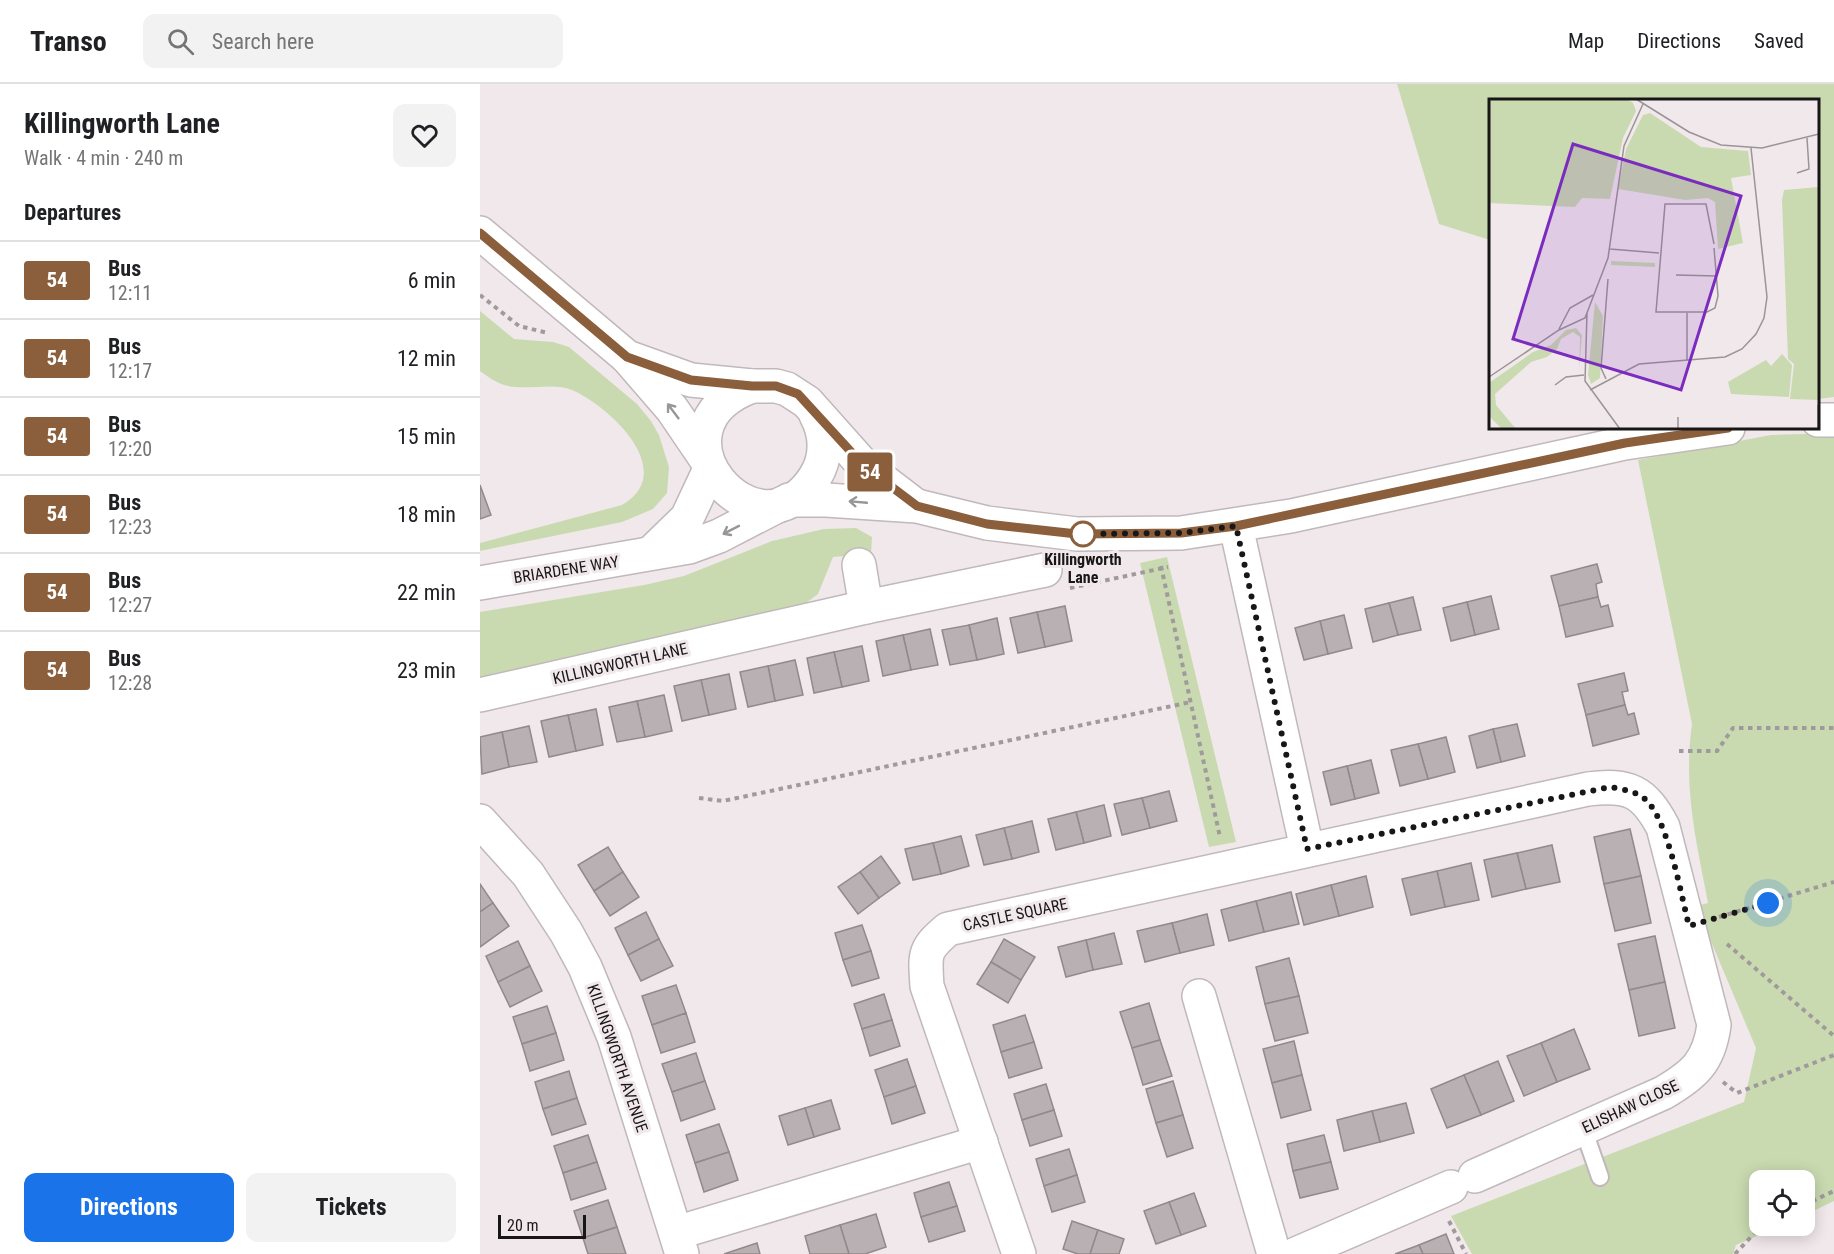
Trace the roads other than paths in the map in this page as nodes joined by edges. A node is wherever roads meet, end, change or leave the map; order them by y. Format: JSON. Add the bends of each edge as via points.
{"nodes":[{"id":1,"x":480,"y":233,"type":"edge"},
{"id":2,"x":627,"y":357,"type":"junction"},
{"id":3,"x":752,"y":386,"type":"junction"},
{"id":4,"x":814,"y":411,"type":"junction"},
{"id":5,"x":1721,"y":429,"type":"edge"},
{"id":6,"x":708,"y":464,"type":"junction"},
{"id":7,"x":786,"y":501,"type":"junction"},
{"id":8,"x":917,"y":506,"type":"junction"},
{"id":9,"x":1236,"y":526,"type":"junction"},
{"id":10,"x":651,"y":553,"type":"junction"},
{"id":11,"x":859,"y":565,"type":"dead end"},
{"id":12,"x":1045,"y":570,"type":"dead end"},
{"id":13,"x":480,"y":584,"type":"edge"},
{"id":14,"x":866,"y":607,"type":"junction"},
{"id":15,"x":480,"y":695,"type":"edge"},
{"id":16,"x":480,"y":821,"type":"edge"},
{"id":17,"x":1307,"y":849,"type":"junction"},
{"id":18,"x":1238,"y":865,"type":"joint"},
{"id":19,"x":1201,"y":995,"type":"dead end"},
{"id":20,"x":1582,"y":1128,"type":"junction"},
{"id":21,"x":981,"y":1142,"type":"junction"},
{"id":22,"x":1600,"y":1177,"type":"dead end"},
{"id":23,"x":679,"y":1243,"type":"edge"},
{"id":24,"x":1019,"y":1254,"type":"edge"},
{"id":25,"x":1274,"y":1254,"type":"edge"},
{"id":26,"x":1296,"y":1254,"type":"edge"}],
"edges":[{"from":1,"to":2,"type":"street"},
{"from":2,"to":3,"type":"street","via":[[691,380]]},
{"from":6,"to":2,"type":"street","one_way":true,"via":[[672,409]]},
{"from":3,"to":4,"type":"street","via":[[787,389],[798,394]]},
{"from":3,"to":6,"type":"street","via":[[726,399],[712,417],[705,438]]},
{"from":4,"to":7,"type":"street","via":[[823,433],[823,456],[813,480]]},
{"from":4,"to":8,"type":"street","via":[[864,466]]},
{"from":5,"to":9,"type":"street","via":[[1625,443]]},
{"from":6,"to":7,"type":"street","via":[[722,488],[740,500],[763,506]]},
{"from":6,"to":10,"type":"street","via":[[687,518]]},
{"from":8,"to":7,"type":"street","one_way":true},
{"from":7,"to":10,"type":"street","name":"BRIARDENE WAY","one_way":true,"via":[[707,541]]},
{"from":8,"to":9,"type":"street","via":[[1018,528],[1077,534],[1150,534]]},
{"from":9,"to":17,"type":"street"},
{"from":10,"to":13,"type":"street","name":"BRIARDENE WAY"},
{"from":11,"to":14,"type":"street"},
{"from":12,"to":14,"type":"street","name":"KILLINGWORTH LANE"},
{"from":14,"to":15,"type":"street","name":"KILLINGWORTH LANE"},
{"from":16,"to":23,"type":"street","name":"KILLINGWORTH AVENUE","via":[[528,874],[585,967],[614,1037]]},
{"from":17,"to":18,"type":"street","name":"ELISHAW CLOSE"},
{"from":17,"to":20,"type":"street","name":"ELISHAW CLOSE","via":[[1610,787],[1633,792],[1652,806],[1663,827],[1695,924],[1714,1025],[1711,1047],[1686,1079]]},
{"from":18,"to":21,"type":"street","name":"CASTLE SQUARE","via":[[948,929],[930,944],[925,961],[927,986]]},
{"from":19,"to":25,"type":"street"},
{"from":20,"to":22,"type":"lane"},
{"from":20,"to":26,"type":"street","name":"ELISHAW CLOSE"},
{"from":21,"to":23,"type":"street"},
{"from":21,"to":24,"type":"street","name":"CASTLE SQUARE"}]}
